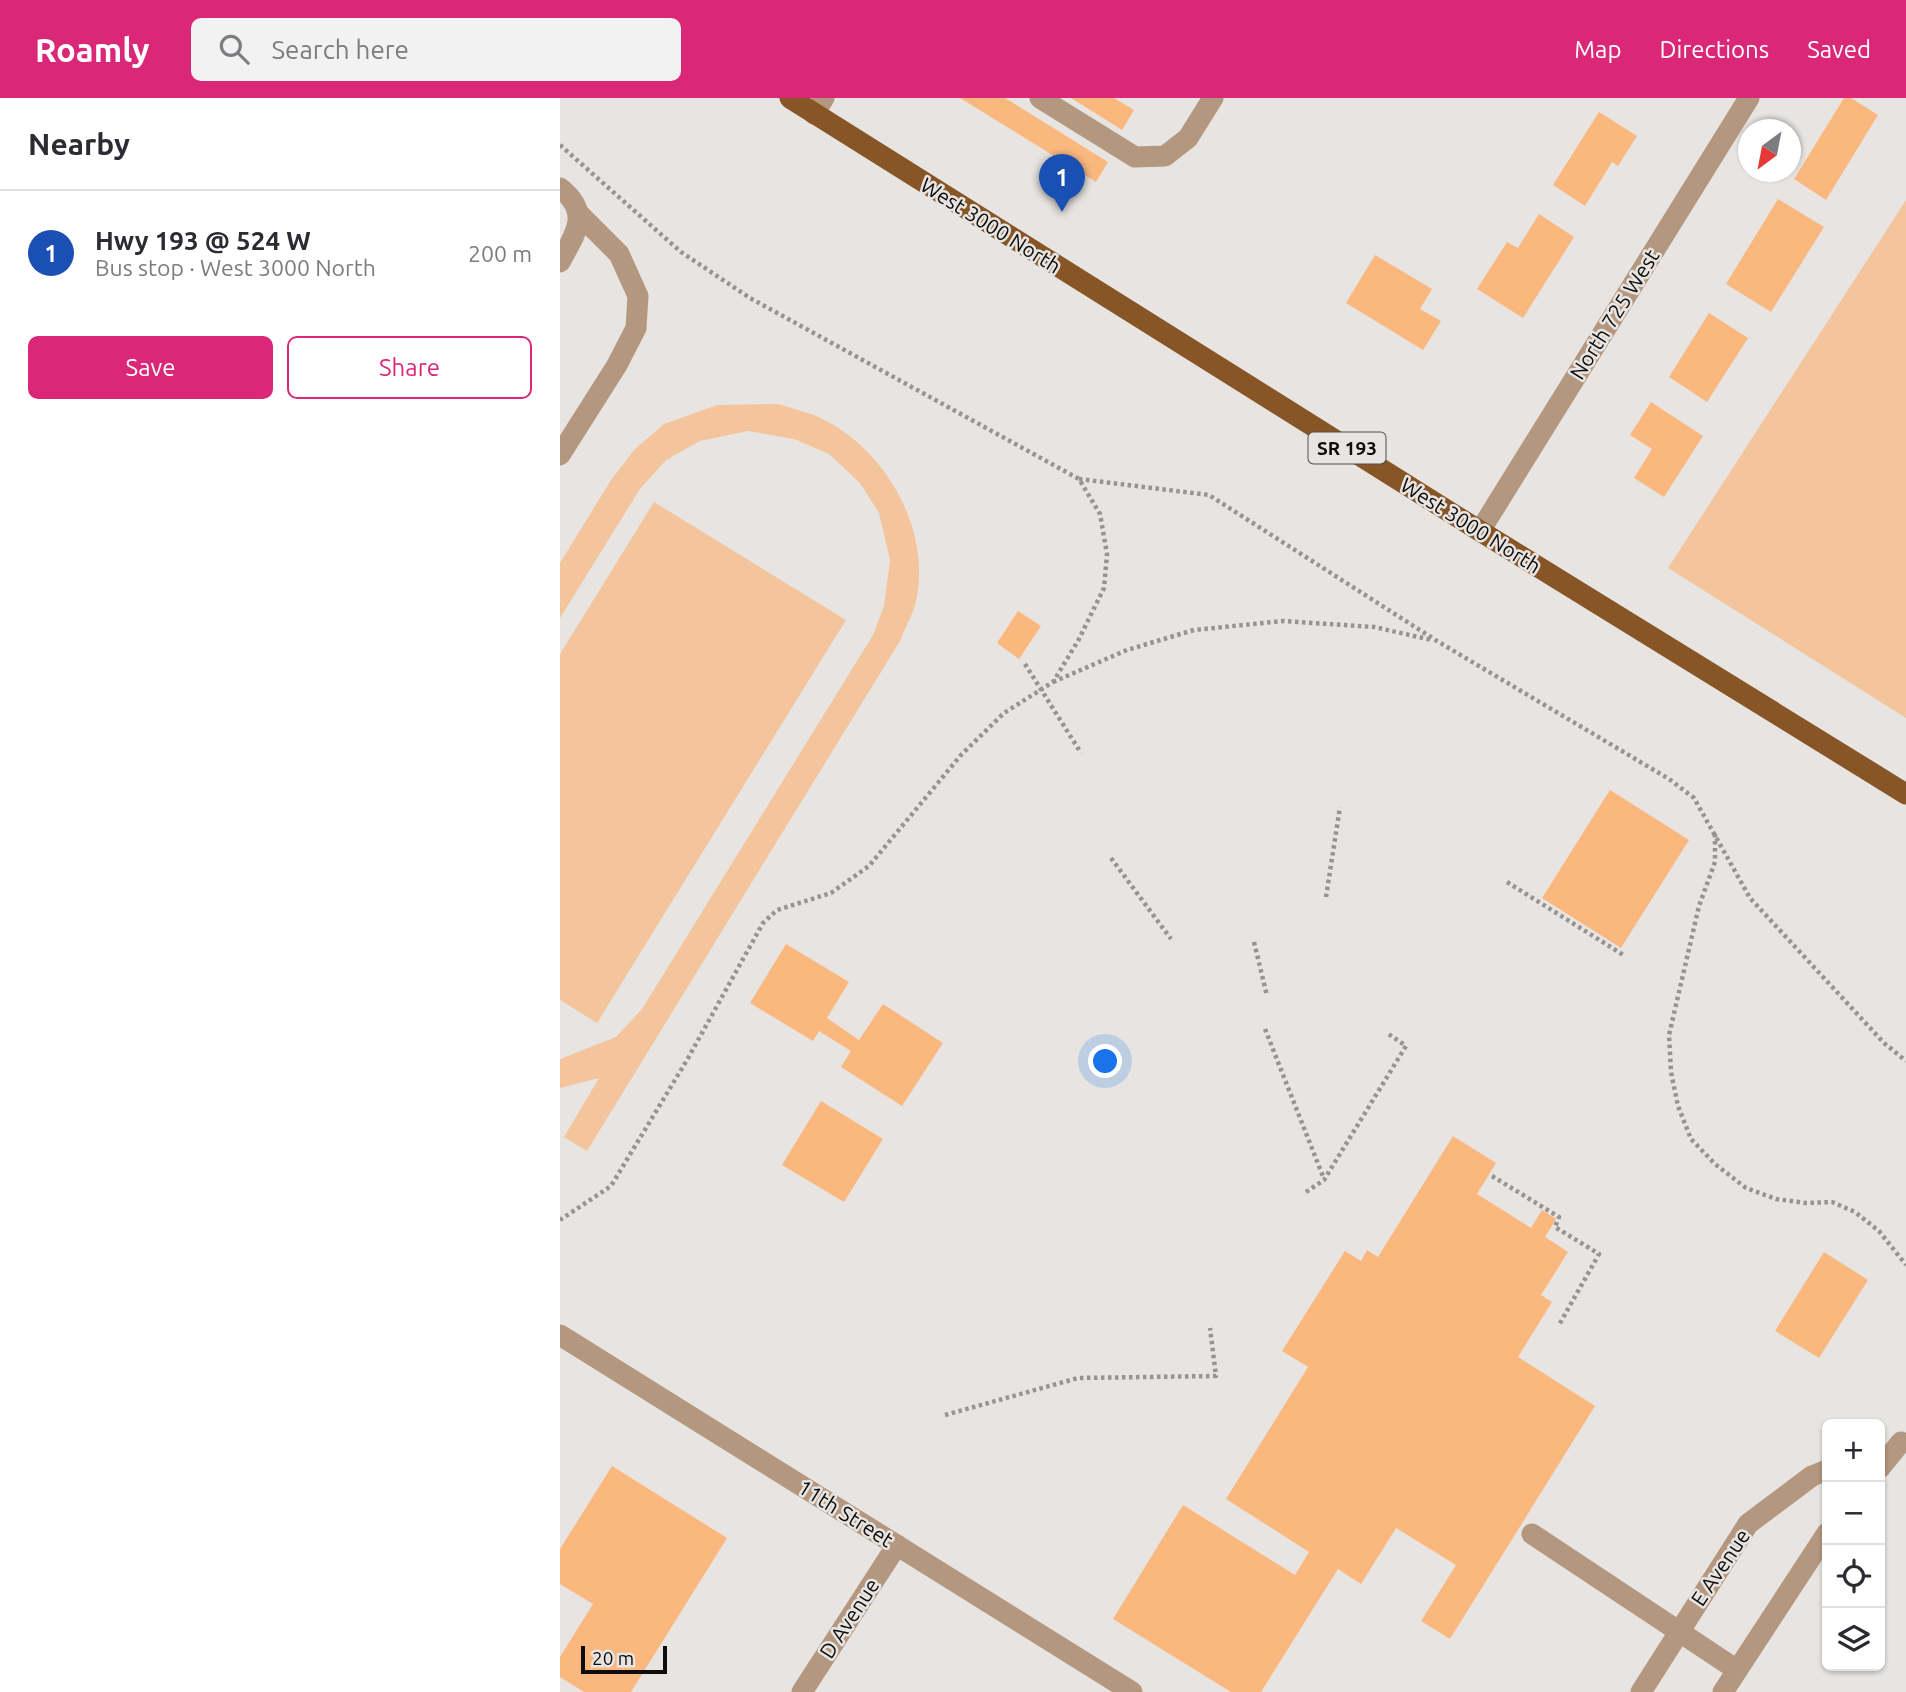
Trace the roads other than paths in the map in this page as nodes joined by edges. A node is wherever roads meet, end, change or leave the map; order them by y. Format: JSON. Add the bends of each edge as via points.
{"nodes":[{"id":1,"x":790,"y":98,"type":"edge"},
{"id":2,"x":1040,"y":98,"type":"edge"},
{"id":3,"x":1213,"y":98,"type":"edge"},
{"id":4,"x":1749,"y":98,"type":"edge"},
{"id":5,"x":819,"y":106,"type":"edge"},
{"id":6,"x":560,"y":188,"type":"edge"},
{"id":7,"x":578,"y":213,"type":"junction"},
{"id":8,"x":560,"y":262,"type":"edge"},
{"id":9,"x":560,"y":455,"type":"edge"},
{"id":10,"x":1480,"y":531,"type":"junction"},
{"id":11,"x":1906,"y":794,"type":"edge"},
{"id":12,"x":560,"y":1335,"type":"edge"},
{"id":13,"x":1903,"y":1441,"type":"edge"},
{"id":14,"x":1885,"y":1448,"type":"edge"},
{"id":15,"x":1885,"y":1462,"type":"edge"},
{"id":16,"x":1822,"y":1472,"type":"edge"},
{"id":17,"x":1532,"y":1534,"type":"dead end"},
{"id":18,"x":1822,"y":1541,"type":"edge"},
{"id":19,"x":897,"y":1545,"type":"junction"},
{"id":20,"x":1679,"y":1630,"type":"junction"},
{"id":21,"x":1737,"y":1670,"type":"junction"},
{"id":22,"x":802,"y":1692,"type":"edge"},
{"id":23,"x":1132,"y":1692,"type":"edge"},
{"id":24,"x":1641,"y":1692,"type":"edge"},
{"id":25,"x":1723,"y":1692,"type":"edge"}],
"edges":[{"from":1,"to":5,"type":"main road","name":"West 3000 North","number":"SR 193"},
{"from":2,"to":3,"type":"street","via":[[1135,157],[1165,156],[1188,138]]},
{"from":4,"to":10,"type":"street","name":"North 725 West"},
{"from":5,"to":10,"type":"main road","name":"West 3000 North","number":"SR 193"},
{"from":6,"to":7,"type":"street"},
{"from":7,"to":8,"type":"street","via":[[579,226]]},
{"from":7,"to":9,"type":"street","via":[[620,254],[638,296],[636,328]]},
{"from":10,"to":11,"type":"main road","name":"West 3000 North","number":"SR 193"},
{"from":12,"to":19,"type":"street","name":"11th Street"},
{"from":13,"to":14,"type":"street"},
{"from":13,"to":15,"type":"street"},
{"from":16,"to":20,"type":"street","name":"E Avenue","via":[[1748,1524]]},
{"from":17,"to":20,"type":"street"},
{"from":18,"to":21,"type":"street"},
{"from":19,"to":22,"type":"street","name":"D Avenue"},
{"from":19,"to":23,"type":"street","name":"11th Street"},
{"from":20,"to":21,"type":"street"},
{"from":20,"to":24,"type":"street","name":"E Avenue"},
{"from":21,"to":25,"type":"street"}]}
